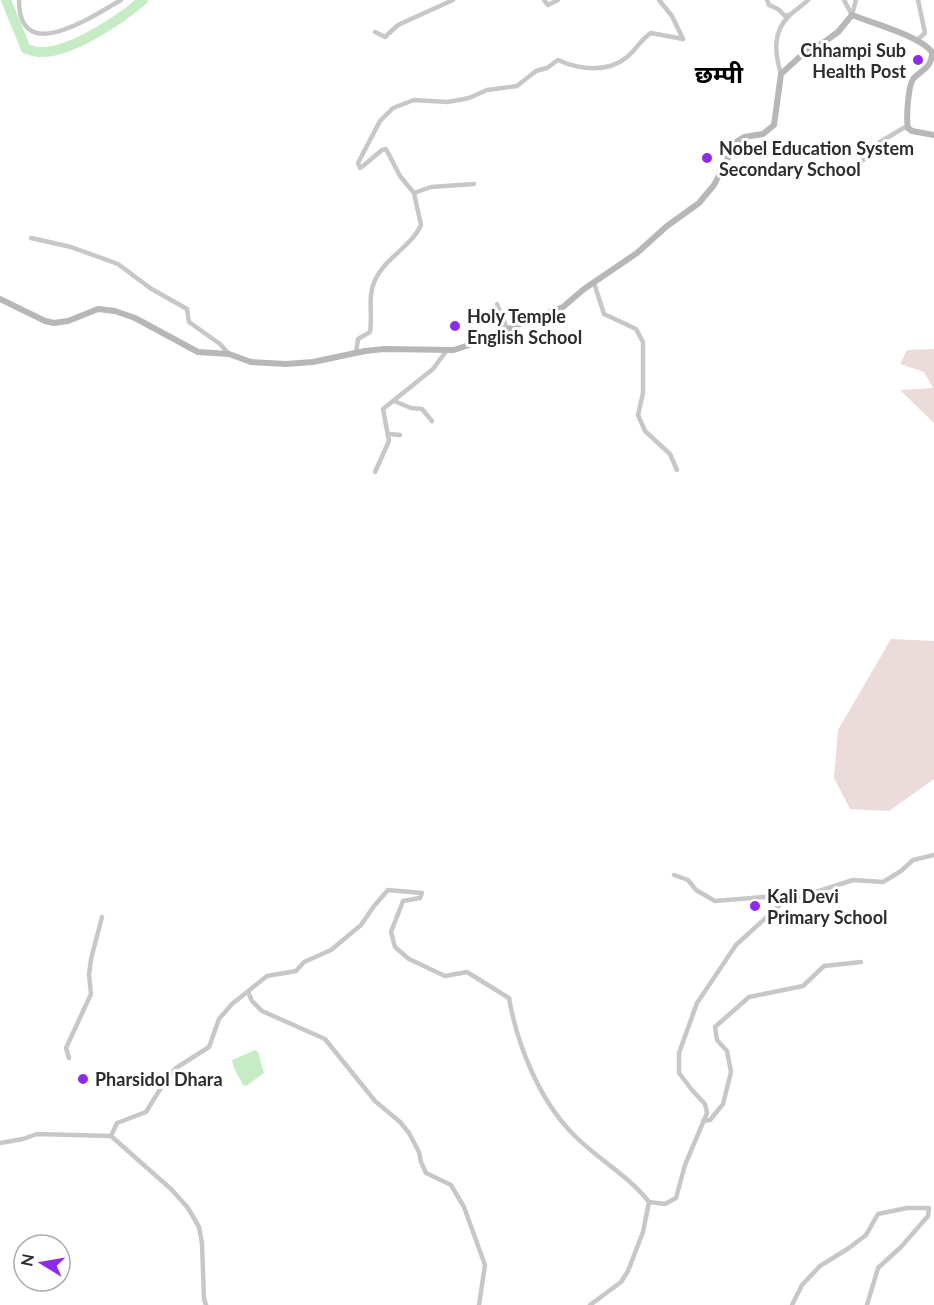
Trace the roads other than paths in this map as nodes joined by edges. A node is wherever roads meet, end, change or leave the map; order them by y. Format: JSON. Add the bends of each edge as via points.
{"nodes":[{"id":1,"x":19,"y":0,"type":"edge"},
{"id":2,"x":121,"y":0,"type":"edge"},
{"id":3,"x":453,"y":0,"type":"edge"},
{"id":4,"x":544,"y":0,"type":"edge"},
{"id":5,"x":558,"y":0,"type":"edge"},
{"id":6,"x":659,"y":0,"type":"edge"},
{"id":7,"x":767,"y":0,"type":"edge"},
{"id":8,"x":807,"y":0,"type":"edge"},
{"id":9,"x":844,"y":0,"type":"edge"},
{"id":10,"x":856,"y":0,"type":"edge"},
{"id":11,"x":918,"y":0,"type":"edge"},
{"id":12,"x":791,"y":15,"type":"junction"},
{"id":13,"x":852,"y":15,"type":"junction"},
{"id":14,"x":375,"y":32,"type":"dead end"},
{"id":15,"x":916,"y":41,"type":"junction"},
{"id":16,"x":933,"y":53,"type":"edge"},
{"id":17,"x":933,"y":63,"type":"edge"},
{"id":18,"x":781,"y":74,"type":"junction"},
{"id":19,"x":907,"y":126,"type":"junction"},
{"id":20,"x":934,"y":135,"type":"edge"},
{"id":21,"x":845,"y":175,"type":"dead end"},
{"id":22,"x":474,"y":184,"type":"dead end"},
{"id":23,"x":414,"y":193,"type":"junction"},
{"id":24,"x":31,"y":238,"type":"dead end"},
{"id":25,"x":594,"y":283,"type":"junction"},
{"id":26,"x":0,"y":299,"type":"edge"},
{"id":27,"x":498,"y":304,"type":"dead end"},
{"id":28,"x":496,"y":336,"type":"junction"},
{"id":29,"x":447,"y":351,"type":"junction"},
{"id":30,"x":356,"y":353,"type":"junction"},
{"id":31,"x":230,"y":354,"type":"junction"},
{"id":32,"x":394,"y":401,"type":"junction"},
{"id":33,"x":432,"y":421,"type":"dead end"},
{"id":34,"x":389,"y":434,"type":"junction"},
{"id":35,"x":400,"y":435,"type":"dead end"},
{"id":36,"x":677,"y":470,"type":"dead end"},
{"id":37,"x":375,"y":472,"type":"dead end"},
{"id":38,"x":934,"y":855,"type":"edge"},
{"id":39,"x":674,"y":875,"type":"dead end"},
{"id":40,"x":782,"y":903,"type":"junction"},
{"id":41,"x":102,"y":917,"type":"dead end"},
{"id":42,"x":861,"y":962,"type":"dead end"},
{"id":43,"x":248,"y":992,"type":"junction"},
{"id":44,"x":69,"y":1059,"type":"dead end"},
{"id":45,"x":703,"y":1121,"type":"junction"},
{"id":46,"x":111,"y":1136,"type":"junction"},
{"id":47,"x":0,"y":1143,"type":"edge"},
{"id":48,"x":649,"y":1202,"type":"junction"},
{"id":49,"x":206,"y":1305,"type":"edge"},
{"id":50,"x":479,"y":1305,"type":"edge"},
{"id":51,"x":590,"y":1305,"type":"edge"},
{"id":52,"x":792,"y":1305,"type":"edge"},
{"id":53,"x":867,"y":1305,"type":"edge"}],
"edges":[{"from":1,"to":2,"type":"street","via":[[23,23],[31,31],[47,33],[73,28]]},
{"from":3,"to":14,"type":"street","via":[[420,13],[385,37]]},
{"from":4,"to":5,"type":"street","via":[[548,5]]},
{"from":6,"to":23,"type":"street","via":[[683,39],[651,33],[627,57],[608,68],[582,67],[558,60],[517,86],[448,102],[414,100],[393,108],[380,121],[358,166],[386,149]]},
{"from":7,"to":12,"type":"street","via":[[785,16]]},
{"from":8,"to":12,"type":"street"},
{"from":9,"to":13,"type":"street"},
{"from":10,"to":13,"type":"street"},
{"from":11,"to":15,"type":"street","via":[[925,33]]},
{"from":12,"to":18,"type":"street","via":[[776,42]]},
{"from":13,"to":15,"type":"main road"},
{"from":13,"to":18,"type":"main road","via":[[838,32],[804,53]]},
{"from":15,"to":16,"type":"main road"},
{"from":16,"to":17,"type":"main road"},
{"from":17,"to":19,"type":"main road","via":[[911,83]]},
{"from":18,"to":25,"type":"main road","via":[[774,125],[763,134],[740,139],[714,185],[699,202]]},
{"from":19,"to":20,"type":"main road","via":[[912,132]]},
{"from":19,"to":21,"type":"street","via":[[880,142]]},
{"from":22,"to":23,"type":"street","via":[[431,187]]},
{"from":23,"to":30,"type":"street","via":[[420,228],[375,278],[370,292],[370,332],[358,339]]},
{"from":24,"to":31,"type":"street","via":[[71,247],[128,269],[150,288],[187,309],[189,322]]},
{"from":25,"to":28,"type":"main road","via":[[563,307]]},
{"from":25,"to":36,"type":"street","via":[[604,314],[636,329],[643,342],[643,393],[638,415],[645,431],[670,454]]},
{"from":26,"to":31,"type":"main road","via":[[54,322],[68,321],[98,309],[115,311],[135,318],[190,350]]},
{"from":27,"to":28,"type":"street","via":[[506,326]]},
{"from":28,"to":29,"type":"main road"},
{"from":29,"to":30,"type":"main road","via":[[384,349]]},
{"from":29,"to":32,"type":"street","via":[[434,369]]},
{"from":30,"to":31,"type":"main road","via":[[286,364],[251,362]]},
{"from":32,"to":33,"type":"street","via":[[422,409]]},
{"from":32,"to":34,"type":"street","via":[[383,409]]},
{"from":34,"to":35,"type":"street"},
{"from":34,"to":37,"type":"street"},
{"from":38,"to":40,"type":"street","via":[[913,860],[884,882],[853,880]]},
{"from":39,"to":40,"type":"street","via":[[688,880],[715,901],[765,897]]},
{"from":40,"to":45,"type":"street","via":[[736,945],[697,1004],[685,1032],[679,1053],[680,1073],[705,1104],[707,1113]]},
{"from":41,"to":44,"type":"street","via":[[91,958],[91,994],[66,1048]]},
{"from":42,"to":45,"type":"street","via":[[824,966],[803,986],[749,997],[715,1027],[717,1041],[727,1051],[731,1072],[723,1104],[710,1120]]},
{"from":43,"to":46,"type":"street","via":[[219,1019],[209,1047],[176,1068],[146,1112],[117,1123]]},
{"from":43,"to":48,"type":"street","via":[[267,976],[296,971],[304,962],[331,950],[361,925],[388,890],[422,893],[420,898],[403,902],[391,932],[395,947],[409,959],[446,976],[467,972],[508,998],[532,1072],[553,1109],[572,1133],[638,1188]]},
{"from":43,"to":50,"type":"street","via":[[262,1011],[325,1040],[375,1101],[409,1133],[426,1173],[451,1185],[464,1207],[485,1265]]},
{"from":45,"to":48,"type":"street","via":[[676,1198],[666,1204]]},
{"from":46,"to":47,"type":"street","via":[[37,1134]]},
{"from":46,"to":49,"type":"street","via":[[171,1189],[199,1227]]},
{"from":48,"to":51,"type":"street","via":[[628,1271],[615,1287]]},
{"from":52,"to":53,"type":"street","via":[[802,1284],[820,1266],[866,1235],[878,1214],[929,1208],[928,1216],[878,1268]]}]}
